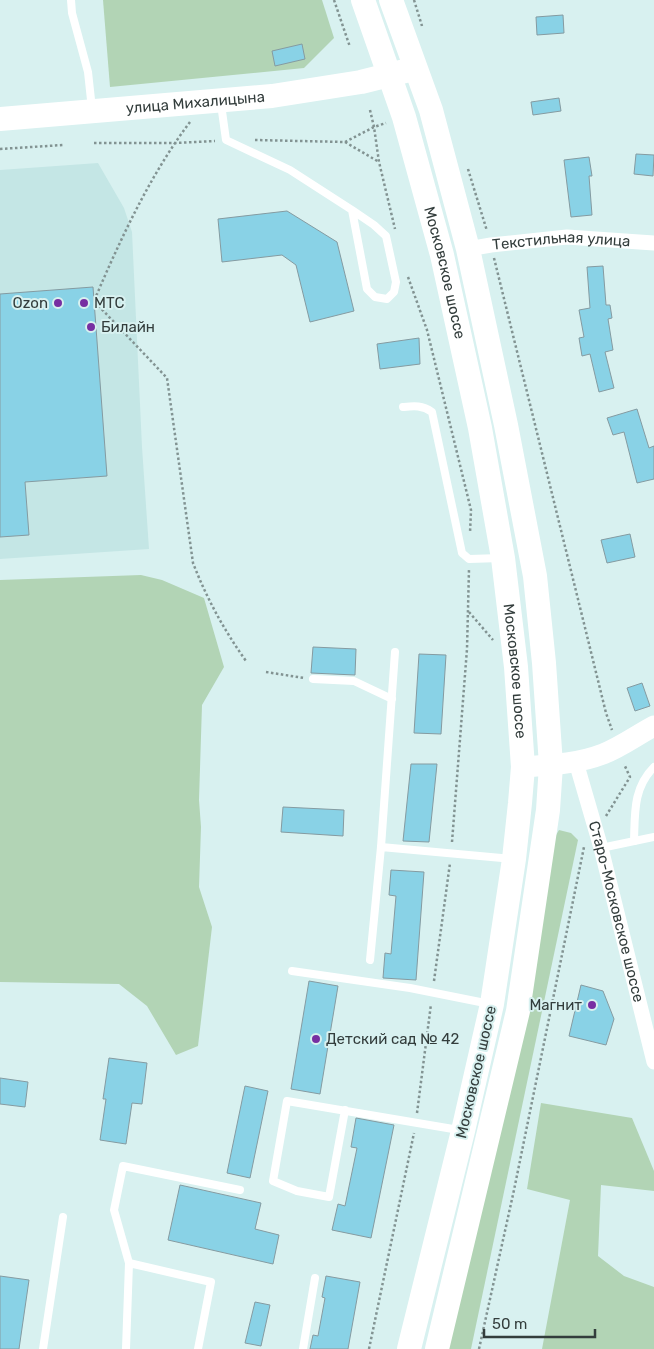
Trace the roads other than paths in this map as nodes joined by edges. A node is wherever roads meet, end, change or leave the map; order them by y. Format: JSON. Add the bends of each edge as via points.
{"nodes":[{"id":1,"x":71,"y":0,"type":"edge"},
{"id":2,"x":363,"y":0,"type":"edge"},
{"id":3,"x":392,"y":0,"type":"edge"},
{"id":4,"x":416,"y":68,"type":"junction"},
{"id":5,"x":390,"y":76,"type":"junction"},
{"id":6,"x":220,"y":100,"type":"junction"},
{"id":7,"x":92,"y":111,"type":"junction"},
{"id":8,"x":0,"y":119,"type":"edge"},
{"id":9,"x":352,"y":210,"type":"junction"},
{"id":10,"x":654,"y":243,"type":"edge"},
{"id":11,"x":468,"y":249,"type":"junction"},
{"id":12,"x":403,"y":407,"type":"dead end"},
{"id":13,"x":503,"y":558,"type":"junction"},
{"id":14,"x":395,"y":652,"type":"dead end"},
{"id":15,"x":313,"y":679,"type":"road end"},
{"id":16,"x":392,"y":699,"type":"junction"},
{"id":17,"x":654,"y":726,"type":"edge"},
{"id":18,"x":576,"y":762,"type":"junction"},
{"id":19,"x":551,"y":765,"type":"junction"},
{"id":20,"x":522,"y":767,"type":"junction"},
{"id":21,"x":654,"y":767,"type":"edge"},
{"id":22,"x":654,"y":837,"type":"edge"},
{"id":23,"x":634,"y":841,"type":"junction"},
{"id":24,"x":380,"y":847,"type":"junction"},
{"id":25,"x":600,"y":848,"type":"junction"},
{"id":26,"x":514,"y":859,"type":"junction"},
{"id":27,"x":370,"y":960,"type":"dead end"},
{"id":28,"x":292,"y":971,"type":"dead end"},
{"id":29,"x":492,"y":1004,"type":"junction"},
{"id":30,"x":654,"y":1062,"type":"edge"},
{"id":31,"x":345,"y":1110,"type":"junction"},
{"id":32,"x":463,"y":1131,"type":"junction"},
{"id":33,"x":240,"y":1190,"type":"dead end"},
{"id":34,"x":63,"y":1216,"type":"dead end"},
{"id":35,"x":129,"y":1263,"type":"junction"},
{"id":36,"x":315,"y":1278,"type":"dead end"},
{"id":37,"x":43,"y":1349,"type":"edge"},
{"id":38,"x":126,"y":1349,"type":"edge"},
{"id":39,"x":198,"y":1349,"type":"edge"},
{"id":40,"x":302,"y":1349,"type":"edge"},
{"id":41,"x":409,"y":1349,"type":"edge"},
{"id":42,"x":437,"y":1349,"type":"edge"}],
"edges":[{"from":1,"to":7,"type":"lane","via":[[88,72]]},
{"from":2,"to":5,"type":"main road","name":"Московское шоссе"},
{"from":3,"to":4,"type":"main road","name":"Московское шоссе"},
{"from":4,"to":5,"type":"main road","name":"улица Михалицына"},
{"from":4,"to":11,"type":"main road","name":"Московское шоссе","via":[[431,110]]},
{"from":5,"to":6,"type":"main road","name":"улица Михалицына","via":[[272,96]]},
{"from":5,"to":13,"type":"main road","name":"Московское шоссе","via":[[442,255],[480,428]]},
{"from":6,"to":7,"type":"main road","name":"улица Михалицына"},
{"from":6,"to":9,"type":"lane","via":[[226,140],[290,170]]},
{"from":7,"to":8,"type":"main road","name":"улица Михалицына"},
{"from":9,"to":9,"type":"lane","via":[[367,289],[375,297],[387,299],[394,292],[396,282],[386,236]]},
{"from":10,"to":11,"type":"street","name":"Текстильная улица","via":[[568,237]]},
{"from":11,"to":19,"type":"main road","name":"Московское шоссе","via":[[535,576]]},
{"from":12,"to":13,"type":"lane","via":[[418,406],[432,412],[462,553],[469,559]]},
{"from":13,"to":20,"type":"main road","name":"Московское шоссе","via":[[516,667]]},
{"from":14,"to":16,"type":"lane"},
{"from":15,"to":16,"type":"lane","via":[[354,681]]},
{"from":16,"to":24,"type":"lane"},
{"from":17,"to":18,"type":"main road","via":[[604,753]]},
{"from":18,"to":19,"type":"main road"},
{"from":18,"to":25,"type":"street","name":"Старо-Московское шоссе"},
{"from":19,"to":20,"type":"main road"},
{"from":19,"to":42,"type":"main road","name":"Московское шоссе","via":[[548,810],[518,1011]]},
{"from":20,"to":26,"type":"main road","name":"Московское шоссе"},
{"from":21,"to":23,"type":"lane","via":[[642,782],[636,797]]},
{"from":22,"to":23,"type":"lane"},
{"from":23,"to":25,"type":"lane"},
{"from":24,"to":26,"type":"lane"},
{"from":24,"to":27,"type":"lane"},
{"from":25,"to":30,"type":"street","name":"Старо-Московское шоссе"},
{"from":26,"to":29,"type":"main road","name":"Московское шоссе"},
{"from":28,"to":29,"type":"lane"},
{"from":29,"to":32,"type":"main road","name":"Московское шоссе"},
{"from":31,"to":31,"type":"lane","via":[[329,1197],[273,1182],[287,1102]]},
{"from":31,"to":32,"type":"lane"},
{"from":32,"to":41,"type":"main road","name":"Московское шоссе"},
{"from":33,"to":35,"type":"lane","via":[[123,1166],[114,1210]]},
{"from":34,"to":37,"type":"lane"},
{"from":35,"to":38,"type":"lane"},
{"from":35,"to":39,"type":"lane","via":[[211,1282]]},
{"from":36,"to":40,"type":"lane"}]}
